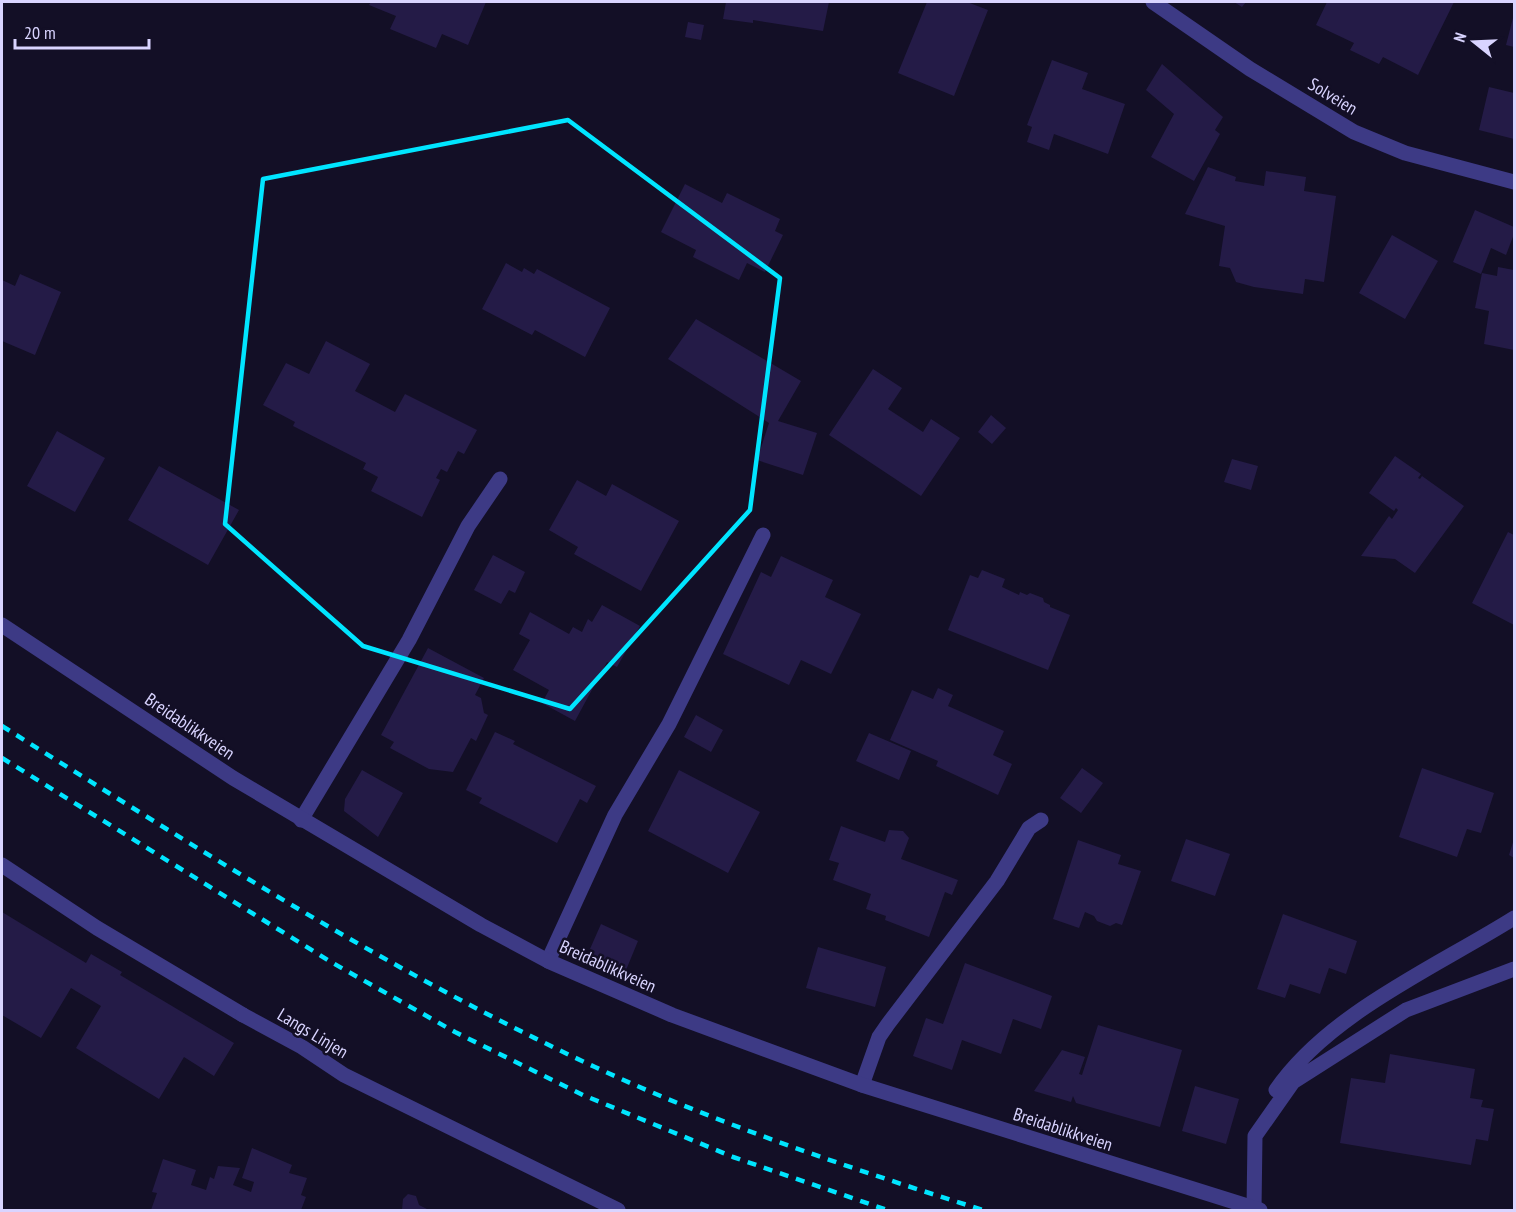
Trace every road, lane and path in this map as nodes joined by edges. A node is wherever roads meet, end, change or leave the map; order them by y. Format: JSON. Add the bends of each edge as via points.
{"nodes":[{"id":1,"x":1153,"y":2,"type":"edge"},
{"id":2,"x":1515,"y":182,"type":"edge"},
{"id":3,"x":500,"y":479,"type":"dead end"},
{"id":4,"x":763,"y":535,"type":"dead end"},
{"id":5,"x":2,"y":626,"type":"edge"},
{"id":6,"x":301,"y":819,"type":"junction"},
{"id":7,"x":1041,"y":820,"type":"dead end"},
{"id":8,"x":2,"y":865,"type":"edge"},
{"id":9,"x":1515,"y":918,"type":"edge"},
{"id":10,"x":548,"y":961,"type":"junction"},
{"id":11,"x":1515,"y":969,"type":"edge"},
{"id":12,"x":862,"y":1085,"type":"junction"},
{"id":13,"x":1255,"y":1136,"type":"junction"},
{"id":14,"x":618,"y":1210,"type":"edge"},
{"id":15,"x":1257,"y":1210,"type":"edge"}],
"edges":[{"from":1,"to":2,"type":"street","name":"Solveien","via":[[1250,69],[1354,132],[1405,153]]},
{"from":3,"to":6,"type":"street","via":[[468,526],[409,640]]},
{"from":4,"to":10,"type":"street","via":[[669,724],[615,816]]},
{"from":5,"to":6,"type":"street","name":"Breidablikkveien"},
{"from":6,"to":10,"type":"street","name":"Breidablikkveien"},
{"from":7,"to":12,"type":"street","via":[[1029,828],[997,881],[879,1037]]},
{"from":8,"to":14,"type":"street","name":"Langs Linjen","via":[[97,928],[344,1075]]},
{"from":9,"to":13,"type":"street","via":[[1335,1029],[1289,1072],[1275,1091]]},
{"from":10,"to":12,"type":"street","name":"Breidablikkveien","via":[[672,1015]]},
{"from":11,"to":13,"type":"street","via":[[1406,1010],[1293,1082]]},
{"from":12,"to":15,"type":"street","name":"Breidablikkveien"},
{"from":13,"to":15,"type":"street"}]}
